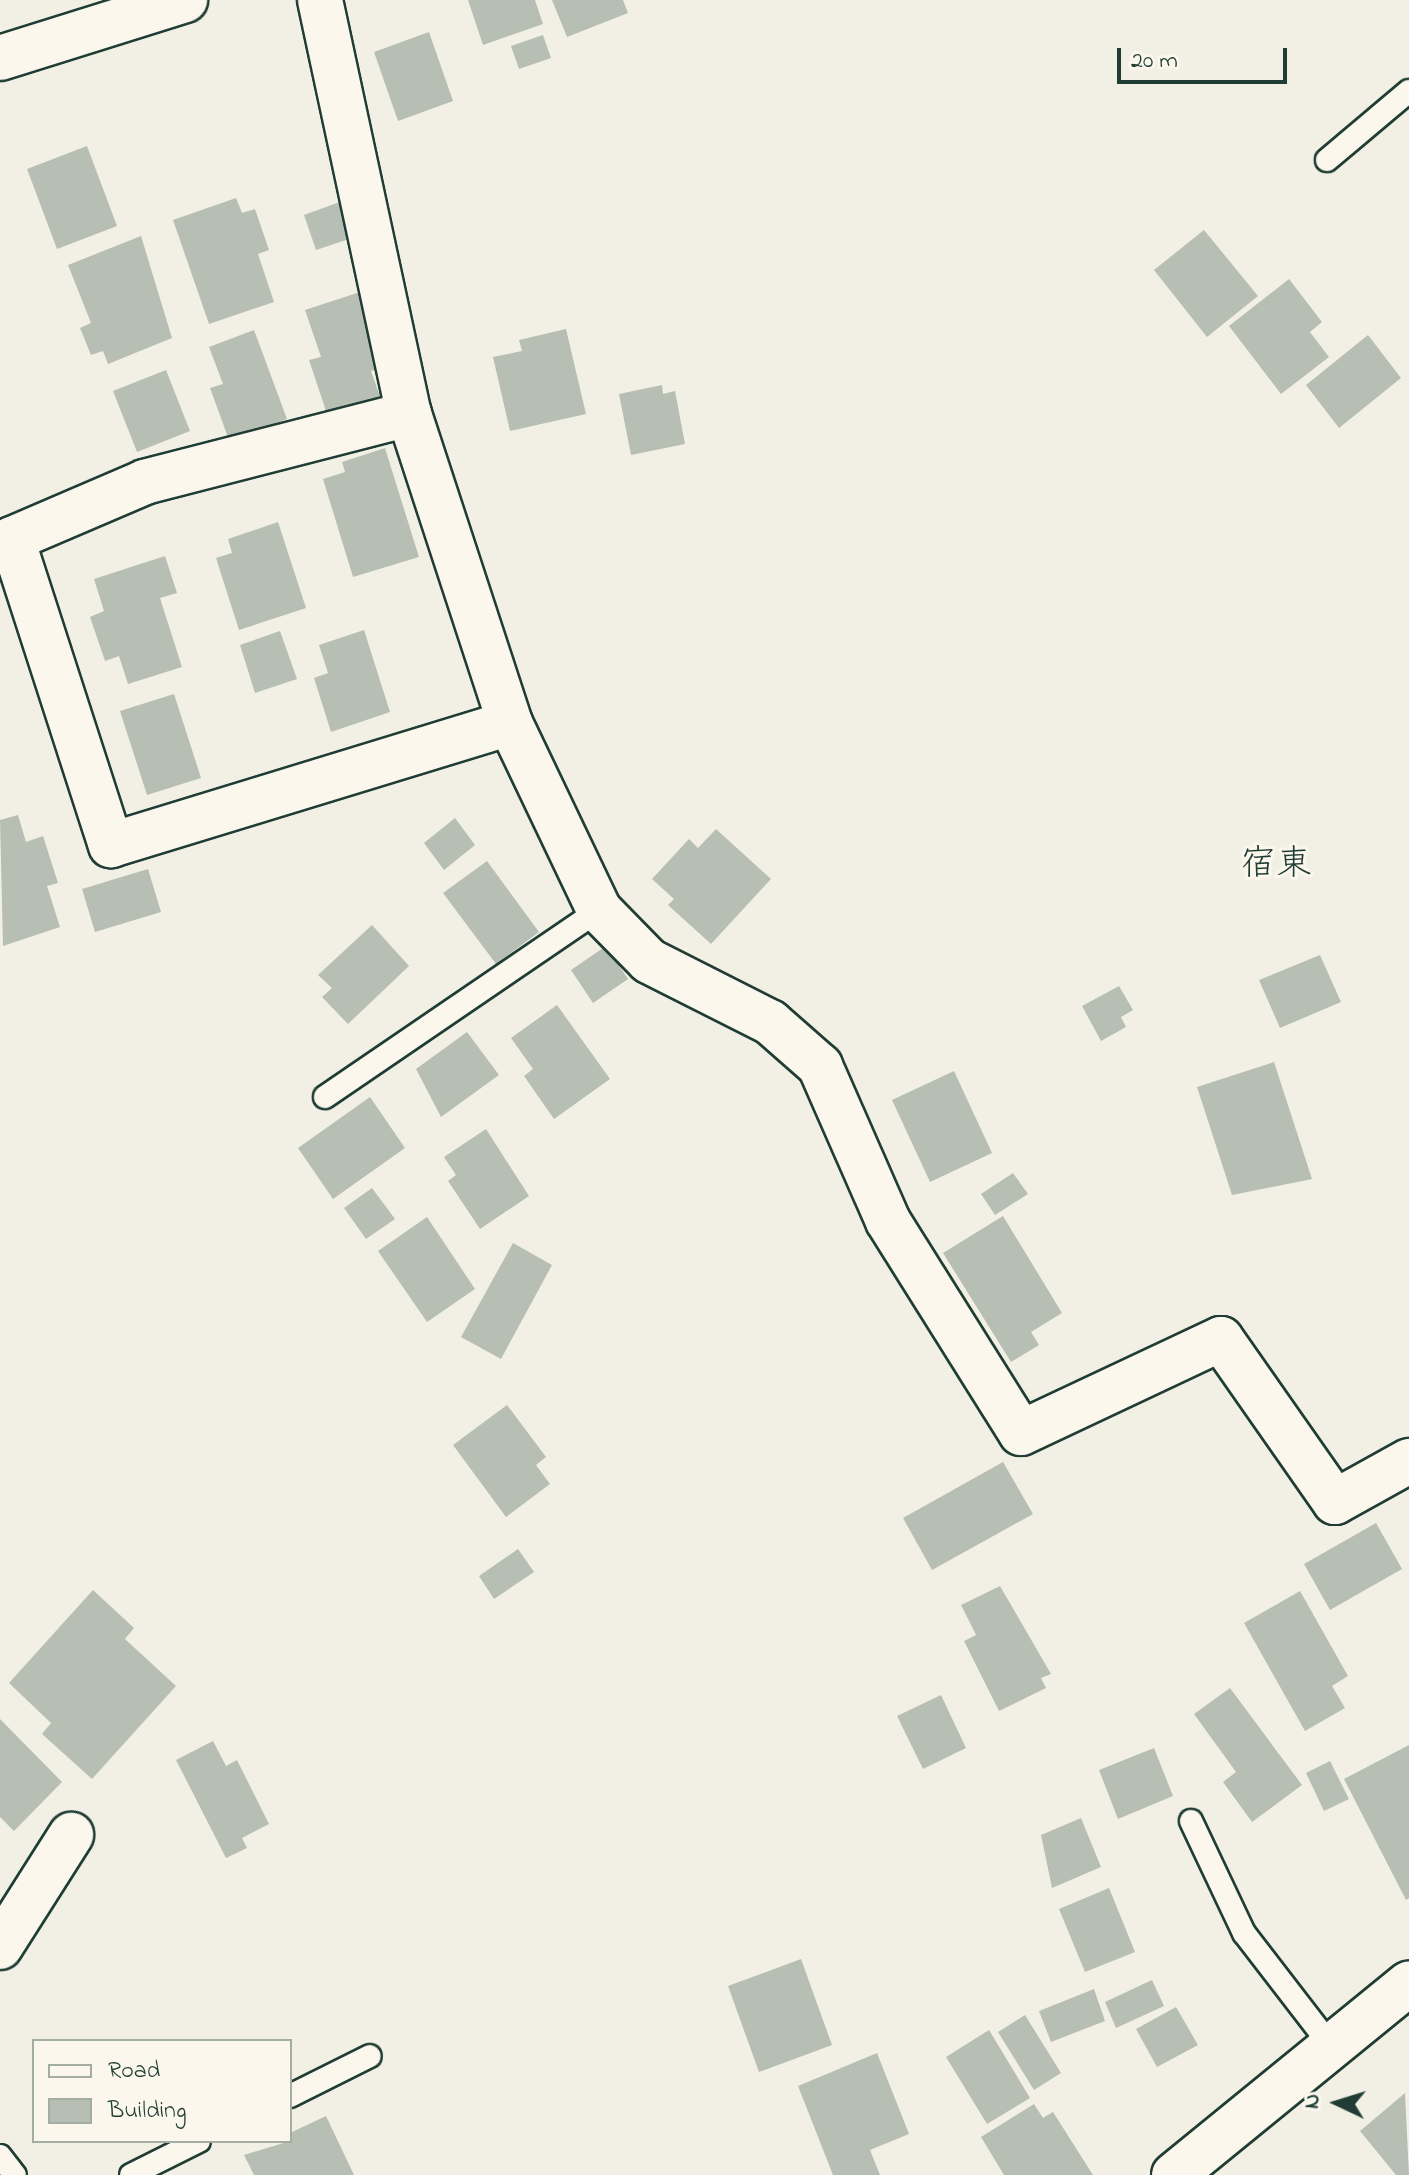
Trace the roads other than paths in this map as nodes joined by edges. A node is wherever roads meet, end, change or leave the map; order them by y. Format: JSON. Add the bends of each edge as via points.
{"nodes":[{"id":1,"x":185,"y":0,"type":"edge"},
{"id":2,"x":320,"y":0,"type":"edge"},
{"id":3,"x":0,"y":58,"type":"edge"},
{"id":4,"x":1409,"y":91,"type":"edge"},
{"id":5,"x":1327,"y":160,"type":"dead end"},
{"id":6,"x":409,"y":414,"type":"junction"},
{"id":7,"x":510,"y":723,"type":"junction"},
{"id":8,"x":599,"y":910,"type":"junction"},
{"id":9,"x":325,"y":1097,"type":"dead end"},
{"id":10,"x":1409,"y":1461,"type":"edge"},
{"id":11,"x":1191,"y":1821,"type":"dead end"},
{"id":12,"x":71,"y":1835,"type":"dead end"},
{"id":13,"x":0,"y":1947,"type":"edge"},
{"id":14,"x":1409,"y":1983,"type":"edge"},
{"id":15,"x":1331,"y":2046,"type":"junction"},
{"id":16,"x":370,"y":2056,"type":"dead end"},
{"id":17,"x":292,"y":2095,"type":"edge"},
{"id":18,"x":195,"y":2143,"type":"edge"},
{"id":19,"x":0,"y":2156,"type":"edge"},
{"id":20,"x":15,"y":2175,"type":"edge"},
{"id":21,"x":131,"y":2175,"type":"edge"},
{"id":22,"x":1174,"y":2175,"type":"edge"}],
"edges":[{"from":1,"to":3,"type":"street"},
{"from":2,"to":6,"type":"street"},
{"from":4,"to":5,"type":"lane"},
{"from":6,"to":7,"type":"street"},
{"from":6,"to":7,"type":"street","via":[[145,482],[12,539],[106,830],[111,845]]},
{"from":7,"to":8,"type":"street"},
{"from":8,"to":9,"type":"lane"},
{"from":8,"to":10,"type":"street","via":[[649,961],[770,1022],[820,1066],[888,1221],[1021,1433],[1221,1339],[1335,1502]]},
{"from":11,"to":15,"type":"lane","via":[[1244,1933]]},
{"from":12,"to":13,"type":"street"},
{"from":14,"to":15,"type":"street"},
{"from":15,"to":22,"type":"street"},
{"from":16,"to":17,"type":"lane"},
{"from":18,"to":21,"type":"lane"},
{"from":19,"to":20,"type":"lane"}]}
